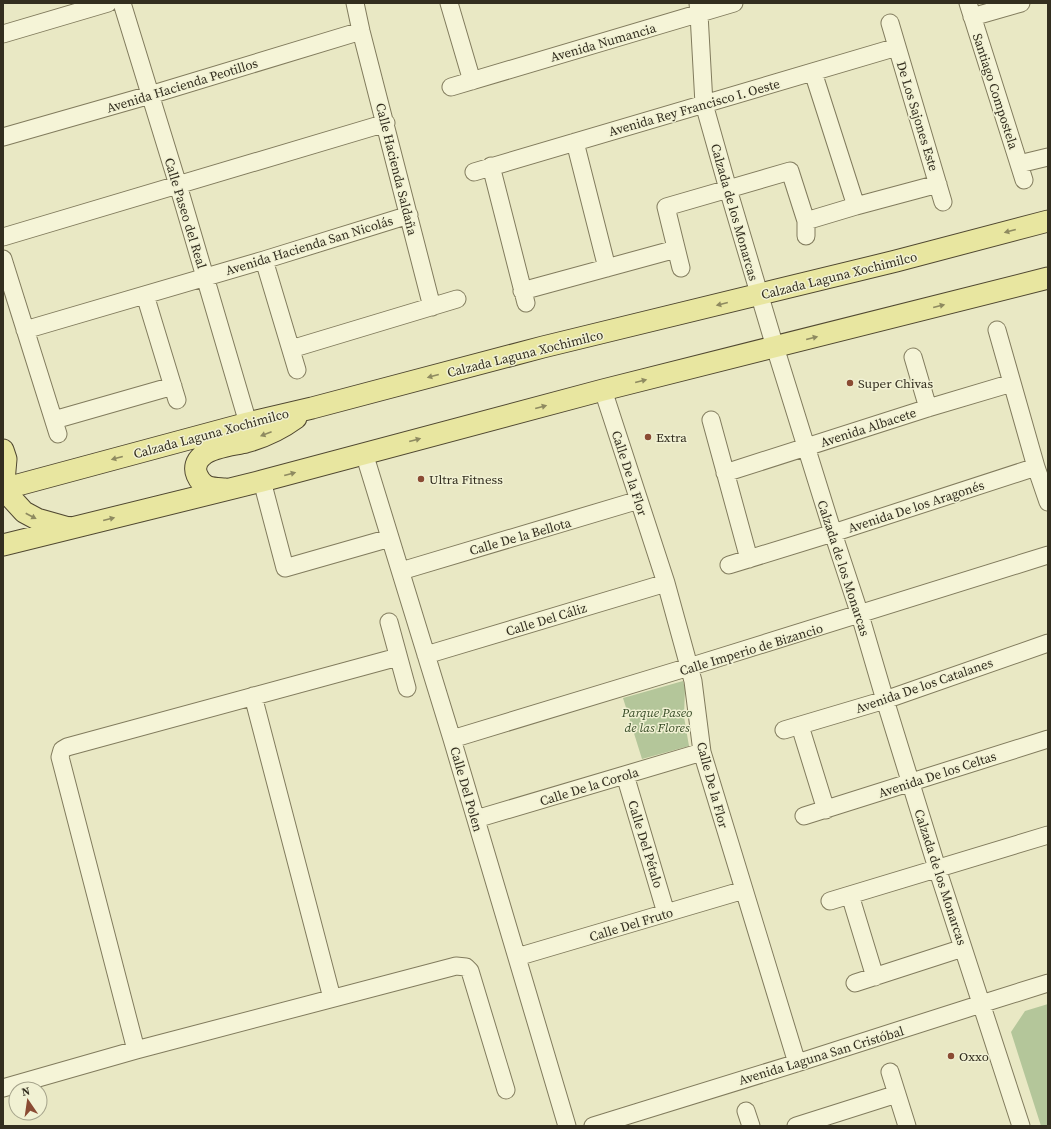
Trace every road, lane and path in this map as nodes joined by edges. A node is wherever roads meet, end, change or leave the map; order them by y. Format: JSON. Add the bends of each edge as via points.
{"nodes":[{"id":1,"x":108,"y":3,"type":"edge"},
{"id":2,"x":122,"y":3,"type":"edge"},
{"id":3,"x":449,"y":3,"type":"edge"},
{"id":4,"x":734,"y":3,"type":"edge"},
{"id":5,"x":1021,"y":3,"type":"edge"},
{"id":6,"x":356,"y":4,"type":"edge"},
{"id":7,"x":699,"y":8,"type":"edge"},
{"id":8,"x":970,"y":10,"type":"edge"},
{"id":9,"x":890,"y":23,"type":"dead end"},
{"id":10,"x":361,"y":31,"type":"junction"},
{"id":11,"x":3,"y":34,"type":"edge"},
{"id":12,"x":897,"y":47,"type":"junction"},
{"id":13,"x":812,"y":72,"type":"junction"},
{"id":14,"x":472,"y":81,"type":"junction"},
{"id":15,"x":451,"y":87,"type":"dead end"},
{"id":16,"x":150,"y":95,"type":"junction"},
{"id":17,"x":704,"y":104,"type":"junction"},
{"id":18,"x":386,"y":123,"type":"junction"},
{"id":19,"x":3,"y":138,"type":"edge"},
{"id":20,"x":575,"y":142,"type":"junction"},
{"id":21,"x":1048,"y":156,"type":"edge"},
{"id":22,"x":491,"y":166,"type":"junction"},
{"id":23,"x":474,"y":172,"type":"dead end"},
{"id":24,"x":938,"y":184,"type":"junction"},
{"id":25,"x":178,"y":185,"type":"junction"},
{"id":26,"x":728,"y":189,"type":"junction"},
{"id":27,"x":943,"y":202,"type":"dead end"},
{"id":28,"x":856,"y":206,"type":"junction"},
{"id":29,"x":409,"y":215,"type":"junction"},
{"id":30,"x":1048,"y":221,"type":"edge"},
{"id":31,"x":3,"y":237,"type":"edge"},
{"id":32,"x":676,"y":249,"type":"junction"},
{"id":33,"x":3,"y":259,"type":"edge"},
{"id":34,"x":264,"y":260,"type":"junction"},
{"id":35,"x":607,"y":268,"type":"junction"},
{"id":36,"x":681,"y":268,"type":"dead end"},
{"id":37,"x":205,"y":277,"type":"junction"},
{"id":38,"x":1048,"y":278,"type":"edge"},
{"id":39,"x":145,"y":295,"type":"junction"},
{"id":40,"x":760,"y":295,"type":"junction"},
{"id":41,"x":457,"y":299,"type":"dead end"},
{"id":42,"x":432,"y":307,"type":"junction"},
{"id":43,"x":25,"y":330,"type":"junction"},
{"id":44,"x":997,"y":330,"type":"dead end"},
{"id":45,"x":775,"y":347,"type":"junction"},
{"id":46,"x":291,"y":349,"type":"junction"},
{"id":47,"x":913,"y":357,"type":"dead end"},
{"id":48,"x":297,"y":370,"type":"dead end"},
{"id":49,"x":1012,"y":383,"type":"junction"},
{"id":50,"x":603,"y":390,"type":"junction"},
{"id":51,"x":312,"y":408,"type":"junction"},
{"id":52,"x":928,"y":408,"type":"junction"},
{"id":53,"x":711,"y":420,"type":"dead end"},
{"id":54,"x":248,"y":423,"type":"junction"},
{"id":55,"x":806,"y":447,"type":"junction"},
{"id":56,"x":3,"y":450,"type":"edge"},
{"id":57,"x":364,"y":454,"type":"junction"},
{"id":58,"x":1036,"y":468,"type":"junction"},
{"id":59,"x":726,"y":473,"type":"junction"},
{"id":60,"x":262,"y":481,"type":"junction"},
{"id":61,"x":3,"y":489,"type":"edge"},
{"id":62,"x":227,"y":490,"type":"junction"},
{"id":63,"x":3,"y":493,"type":"edge"},
{"id":64,"x":639,"y":500,"type":"junction"},
{"id":65,"x":1048,"y":502,"type":"edge"},
{"id":66,"x":71,"y":528,"type":"junction"},
{"id":67,"x":833,"y":533,"type":"junction"},
{"id":68,"x":390,"y":538,"type":"junction"},
{"id":69,"x":3,"y":545,"type":"edge"},
{"id":70,"x":1048,"y":556,"type":"edge"},
{"id":71,"x":749,"y":559,"type":"junction"},
{"id":72,"x":729,"y":565,"type":"dead end"},
{"id":73,"x":401,"y":571,"type":"junction"},
{"id":74,"x":666,"y":583,"type":"junction"},
{"id":75,"x":860,"y":615,"type":"junction"},
{"id":76,"x":388,"y":622,"type":"dead end"},
{"id":77,"x":1048,"y":643,"type":"edge"},
{"id":78,"x":426,"y":656,"type":"junction"},
{"id":79,"x":398,"y":657,"type":"junction"},
{"id":80,"x":689,"y":668,"type":"junction"},
{"id":81,"x":407,"y":688,"type":"dead end"},
{"id":82,"x":253,"y":696,"type":"junction"},
{"id":83,"x":885,"y":700,"type":"junction"},
{"id":84,"x":452,"y":739,"type":"junction"},
{"id":85,"x":1048,"y":739,"type":"edge"},
{"id":86,"x":702,"y":752,"type":"junction"},
{"id":87,"x":625,"y":775,"type":"junction"},
{"id":88,"x":911,"y":782,"type":"junction"},
{"id":89,"x":826,"y":810,"type":"junction"},
{"id":90,"x":804,"y":816,"type":"dead end"},
{"id":91,"x":476,"y":819,"type":"junction"},
{"id":92,"x":1048,"y":835,"type":"edge"},
{"id":93,"x":937,"y":868,"type":"junction"},
{"id":94,"x":744,"y":890,"type":"junction"},
{"id":95,"x":850,"y":895,"type":"junction"},
{"id":96,"x":830,"y":901,"type":"dead end"},
{"id":97,"x":666,"y":913,"type":"junction"},
{"id":98,"x":963,"y":948,"type":"junction"},
{"id":99,"x":517,"y":957,"type":"junction"},
{"id":100,"x":875,"y":977,"type":"junction"},
{"id":101,"x":855,"y":983,"type":"dead end"},
{"id":102,"x":1048,"y":984,"type":"edge"},
{"id":103,"x":332,"y":998,"type":"junction"},
{"id":104,"x":981,"y":1004,"type":"junction"},
{"id":105,"x":136,"y":1050,"type":"junction"},
{"id":106,"x":796,"y":1063,"type":"junction"},
{"id":107,"x":890,"y":1072,"type":"dead end"},
{"id":108,"x":3,"y":1088,"type":"edge"},
{"id":109,"x":506,"y":1090,"type":"dead end"},
{"id":110,"x":897,"y":1094,"type":"junction"},
{"id":111,"x":566,"y":1126,"type":"edge"},
{"id":112,"x":593,"y":1126,"type":"edge"},
{"id":113,"x":796,"y":1126,"type":"edge"},
{"id":114,"x":907,"y":1126,"type":"edge"},
{"id":115,"x":1021,"y":1126,"type":"edge"}],
"edges":[{"from":1,"to":11,"type":"street"},
{"from":2,"to":16,"type":"street","name":"Calle Paseo del Real"},
{"from":3,"to":14,"type":"street"},
{"from":4,"to":7,"type":"street","name":"Avenida Numancia"},
{"from":5,"to":8,"type":"street"},
{"from":6,"to":10,"type":"street","name":"Calle Hacienda Saldaña"},
{"from":7,"to":14,"type":"street","name":"Avenida Numancia"},
{"from":7,"to":17,"type":"street","name":"Calzada de los Monarcas"},
{"from":8,"to":21,"type":"street","name":"Santiago Compostela","via":[[1022,172]]},
{"from":9,"to":12,"type":"street","name":"De Los Sajones Este"},
{"from":10,"to":16,"type":"street","name":"Avenida Hacienda Peotillos"},
{"from":10,"to":18,"type":"street","name":"Calle Hacienda Saldaña"},
{"from":12,"to":13,"type":"street","name":"Avenida Rey Francisco I. Oeste"},
{"from":12,"to":24,"type":"street","name":"De Los Sajones Este"},
{"from":13,"to":17,"type":"street","name":"Avenida Rey Francisco I. Oeste"},
{"from":13,"to":28,"type":"street"},
{"from":14,"to":15,"type":"street","name":"Avenida Numancia"},
{"from":16,"to":19,"type":"street","name":"Avenida Hacienda Peotillos"},
{"from":16,"to":25,"type":"street","name":"Calle Paseo del Real"},
{"from":17,"to":20,"type":"street","name":"Avenida Rey Francisco I. Oeste"},
{"from":17,"to":26,"type":"street","name":"Calzada de los Monarcas"},
{"from":18,"to":25,"type":"street"},
{"from":18,"to":29,"type":"street","name":"Calle Hacienda Saldaña"},
{"from":20,"to":22,"type":"street","name":"Avenida Rey Francisco I. Oeste"},
{"from":20,"to":35,"type":"street"},
{"from":22,"to":23,"type":"street","name":"Avenida Rey Francisco I. Oeste"},
{"from":22,"to":35,"type":"street","via":[[524,297]]},
{"from":24,"to":27,"type":"street","name":"De Los Sajones Este"},
{"from":24,"to":28,"type":"street"},
{"from":25,"to":31,"type":"street"},
{"from":25,"to":37,"type":"street","name":"Calle Paseo del Real"},
{"from":26,"to":28,"type":"street","via":[[790,171],[806,228]]},
{"from":26,"to":32,"type":"street","via":[[666,207]]},
{"from":26,"to":40,"type":"street","name":"Calzada de los Monarcas"},
{"from":29,"to":34,"type":"street","name":"Avenida Hacienda San Nicolás"},
{"from":29,"to":42,"type":"street","name":"Calle Hacienda Saldaña"},
{"from":30,"to":40,"type":"main road","name":"Calzada Laguna Xochimilco","one_way":true},
{"from":32,"to":35,"type":"street"},
{"from":32,"to":36,"type":"street"},
{"from":33,"to":43,"type":"street"},
{"from":34,"to":37,"type":"street","name":"Avenida Hacienda San Nicolás"},
{"from":34,"to":46,"type":"street"},
{"from":37,"to":39,"type":"street","name":"Avenida Hacienda San Nicolás"},
{"from":37,"to":54,"type":"street","name":"Calle Paseo del Real"},
{"from":45,"to":38,"type":"main road","one_way":true},
{"from":39,"to":43,"type":"street","name":"Avenida Hacienda San Nicolás"},
{"from":39,"to":43,"type":"street","via":[[175,393],[56,427]]},
{"from":40,"to":45,"type":"street","name":"Calzada de los Monarcas"},
{"from":40,"to":51,"type":"main road","name":"Calzada Laguna Xochimilco","one_way":true,"via":[[543,347]]},
{"from":41,"to":42,"type":"street"},
{"from":42,"to":46,"type":"street"},
{"from":44,"to":49,"type":"street"},
{"from":50,"to":45,"type":"main road","one_way":true},
{"from":45,"to":55,"type":"street","name":"Calzada de los Monarcas"},
{"from":46,"to":48,"type":"street"},
{"from":47,"to":52,"type":"street"},
{"from":49,"to":52,"type":"street","name":"Avenida Albacete"},
{"from":49,"to":58,"type":"street"},
{"from":57,"to":50,"type":"main road","one_way":true},
{"from":50,"to":64,"type":"street","name":"Calle De la Flor"},
{"from":51,"to":54,"type":"main road","name":"Calzada Laguna Xochimilco"},
{"from":51,"to":62,"type":"main road","one_way":true,"via":[[286,426],[246,442],[202,455],[197,462],[196,472],[200,482],[208,488]]},
{"from":52,"to":55,"type":"street","name":"Avenida Albacete"},
{"from":53,"to":59,"type":"street"},
{"from":54,"to":61,"type":"main road","name":"Calzada Laguna Xochimilco","one_way":true},
{"from":55,"to":59,"type":"street","name":"Avenida Albacete"},
{"from":55,"to":67,"type":"street","name":"Calzada de los Monarcas"},
{"from":56,"to":61,"type":"main road","via":[[6,459]]},
{"from":60,"to":57,"type":"main road","one_way":true},
{"from":57,"to":68,"type":"street","name":"Calle Del Polen"},
{"from":58,"to":65,"type":"street"},
{"from":58,"to":67,"type":"street","name":"Avenida De los Aragonés"},
{"from":59,"to":71,"type":"street"},
{"from":60,"to":62,"type":"main road"},
{"from":60,"to":68,"type":"street","via":[[285,568]]},
{"from":61,"to":63,"type":"main road"},
{"from":61,"to":66,"type":"main road","one_way":true,"via":[[24,512],[37,520]]},
{"from":66,"to":62,"type":"main road","one_way":true},
{"from":64,"to":73,"type":"street","name":"Calle De la Bellota"},
{"from":64,"to":74,"type":"street","name":"Calle De la Flor"},
{"from":66,"to":69,"type":"main road"},
{"from":67,"to":71,"type":"street","name":"Avenida De los Aragonés"},
{"from":67,"to":75,"type":"street","name":"Calzada de los Monarcas"},
{"from":68,"to":73,"type":"street","name":"Calle Del Polen"},
{"from":70,"to":75,"type":"street","name":"Calle Imperio de Bizancio"},
{"from":71,"to":72,"type":"street","name":"Avenida De los Aragonés"},
{"from":73,"to":78,"type":"street","name":"Calle Del Polen"},
{"from":74,"to":78,"type":"street","name":"Calle Del Cáliz"},
{"from":74,"to":80,"type":"street","name":"Calle De la Flor"},
{"from":75,"to":80,"type":"street","name":"Calle Imperio de Bizancio"},
{"from":75,"to":83,"type":"street","name":"Calzada de los Monarcas"},
{"from":76,"to":79,"type":"street"},
{"from":77,"to":83,"type":"street","name":"Avenida De los Catalanes"},
{"from":78,"to":84,"type":"street","name":"Calle Del Polen"},
{"from":79,"to":81,"type":"street"},
{"from":79,"to":82,"type":"street"},
{"from":80,"to":84,"type":"street","name":"Calle Imperio de Bizancio"},
{"from":80,"to":86,"type":"street","name":"Calle De la Flor"},
{"from":82,"to":103,"type":"street"},
{"from":82,"to":105,"type":"street","via":[[62,750],[60,757]]},
{"from":83,"to":88,"type":"street","name":"Calzada de los Monarcas"},
{"from":83,"to":89,"type":"street","name":"Avenida De los Catalanes","via":[[792,728]]},
{"from":84,"to":91,"type":"street","name":"Calle Del Polen"},
{"from":85,"to":88,"type":"street","name":"Avenida De los Celtas"},
{"from":86,"to":87,"type":"street","name":"Calle De la Corola"},
{"from":86,"to":94,"type":"street","name":"Calle De la Flor"},
{"from":87,"to":91,"type":"street","name":"Calle De la Corola"},
{"from":87,"to":97,"type":"street","name":"Calle Del Pétalo"},
{"from":88,"to":89,"type":"street","name":"Avenida De los Celtas"},
{"from":88,"to":93,"type":"street","name":"Calzada de los Monarcas"},
{"from":89,"to":90,"type":"street","name":"Avenida De los Celtas"},
{"from":91,"to":99,"type":"street","name":"Calle Del Polen"},
{"from":92,"to":93,"type":"street"},
{"from":93,"to":95,"type":"street"},
{"from":93,"to":98,"type":"street","name":"Calzada de los Monarcas"},
{"from":94,"to":97,"type":"street","name":"Calle Del Fruto"},
{"from":94,"to":106,"type":"street","name":"Calle De la Flor"},
{"from":95,"to":96,"type":"street"},
{"from":95,"to":100,"type":"street"},
{"from":97,"to":99,"type":"street","name":"Calle Del Fruto"},
{"from":98,"to":100,"type":"street"},
{"from":98,"to":104,"type":"street","name":"Calzada de los Monarcas"},
{"from":99,"to":111,"type":"street","name":"Calle Del Polen"},
{"from":100,"to":101,"type":"street"},
{"from":102,"to":104,"type":"street","name":"Avenida Laguna San Cristóbal"},
{"from":103,"to":105,"type":"street"},
{"from":103,"to":109,"type":"street","via":[[456,966],[466,967],[470,972]]},
{"from":104,"to":106,"type":"street","name":"Avenida Laguna San Cristóbal"},
{"from":104,"to":115,"type":"street","name":"Calzada de los Monarcas"},
{"from":105,"to":108,"type":"street"},
{"from":106,"to":112,"type":"street","name":"Avenida Laguna San Cristóbal"},
{"from":107,"to":110,"type":"street"},
{"from":110,"to":113,"type":"street"},
{"from":110,"to":114,"type":"street"}]}
